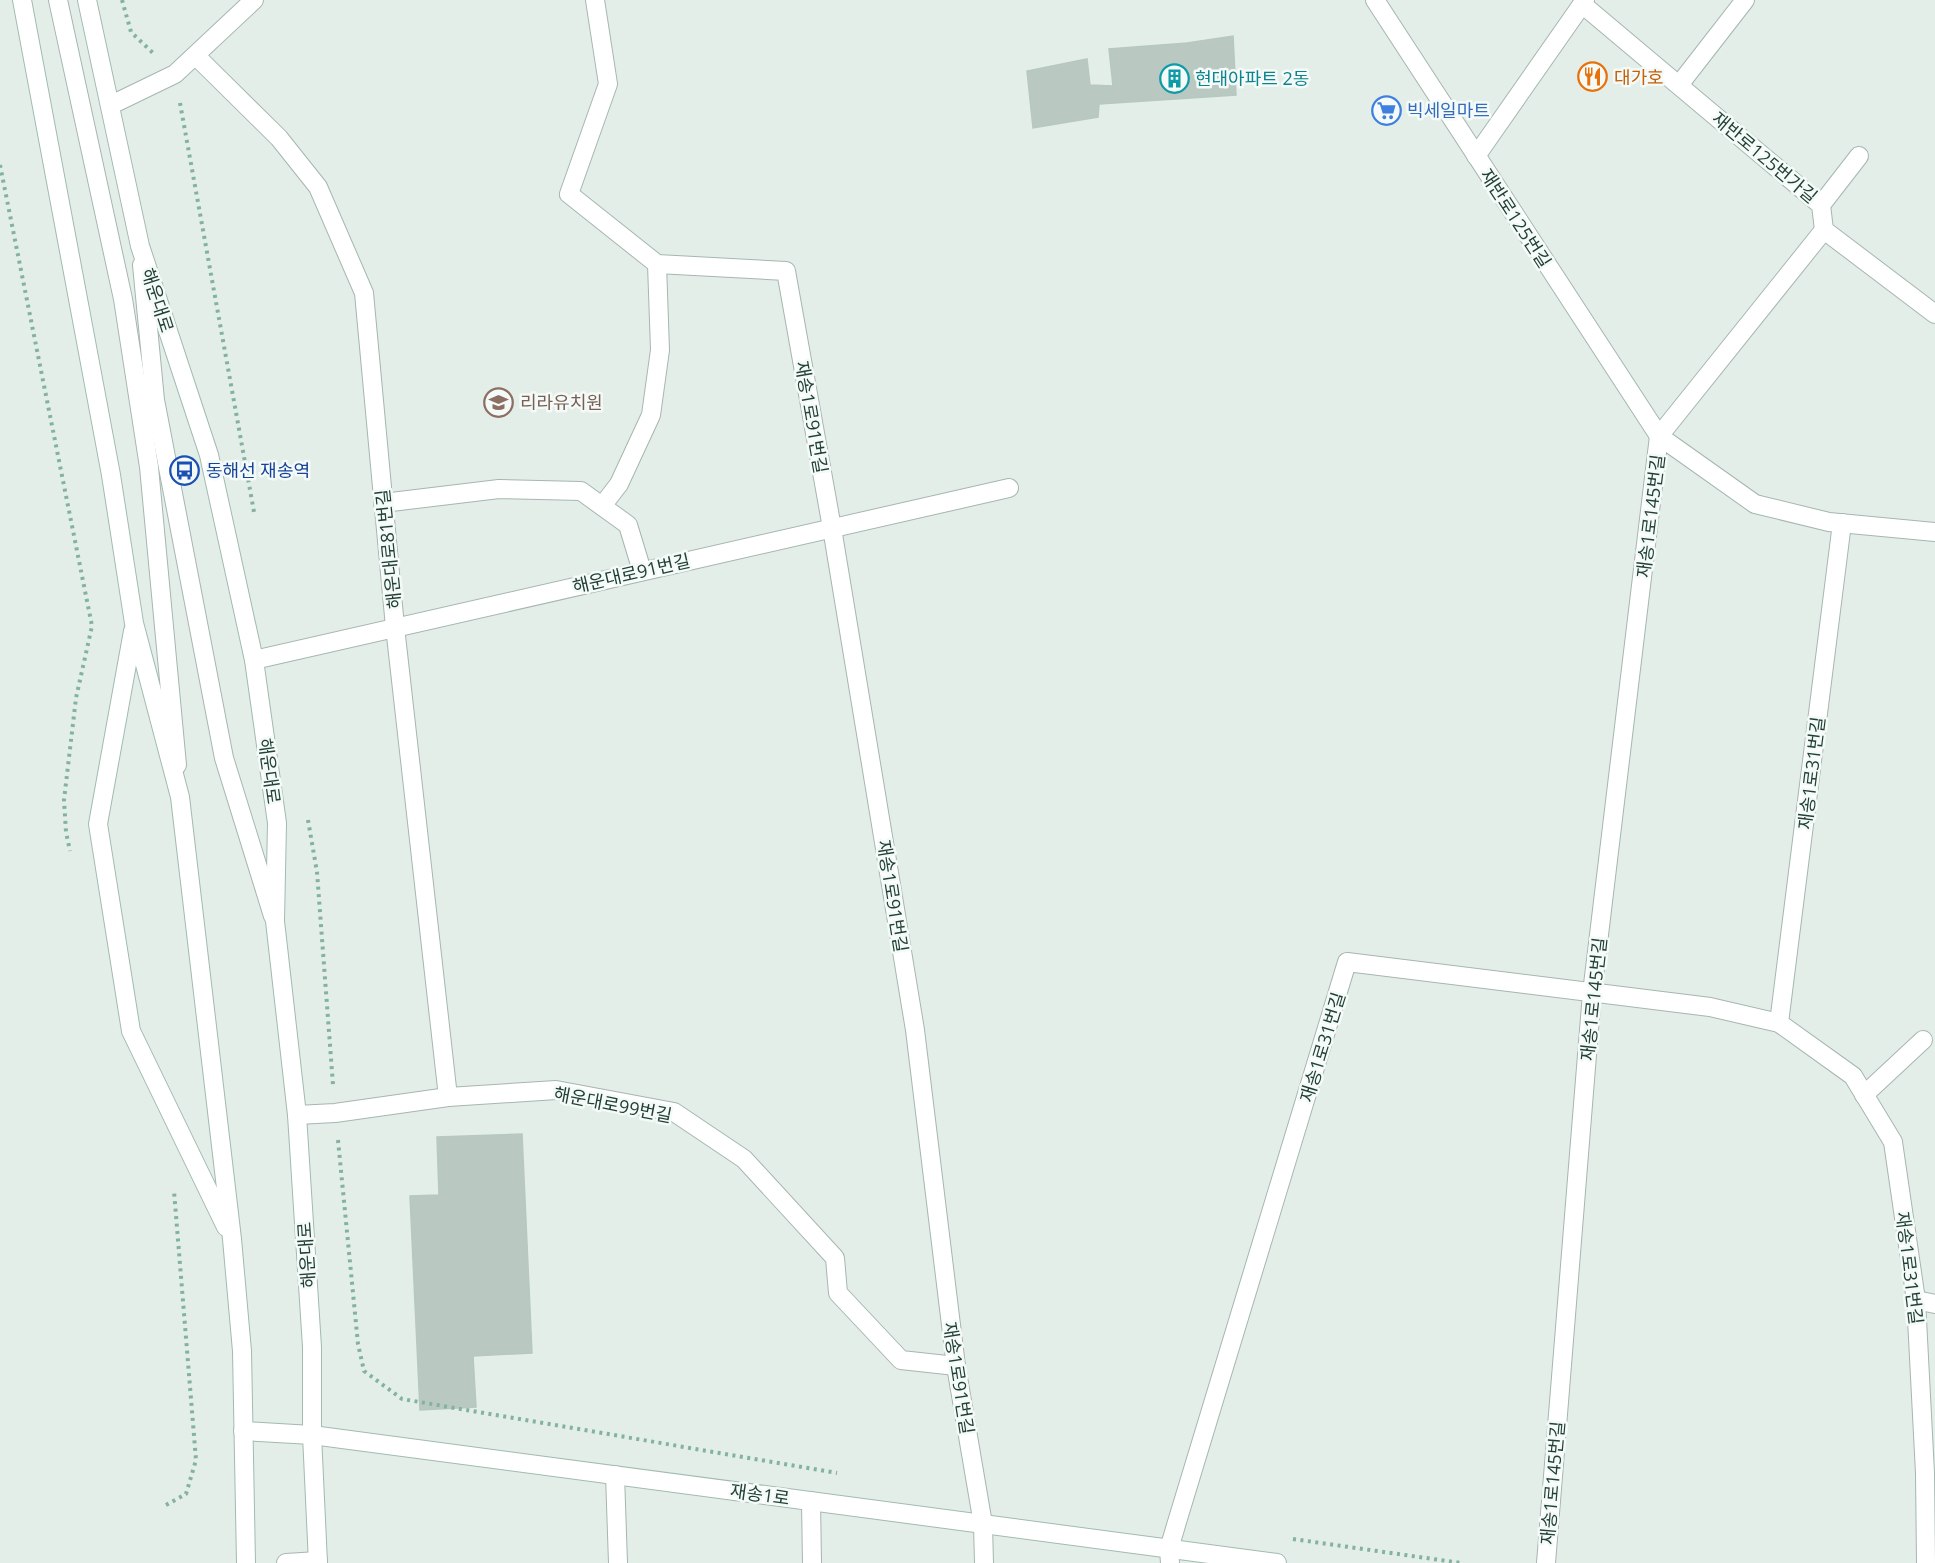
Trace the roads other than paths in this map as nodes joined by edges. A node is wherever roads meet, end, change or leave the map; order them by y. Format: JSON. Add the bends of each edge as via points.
{"nodes":[{"id":1,"x":22,"y":0,"type":"edge"},
{"id":2,"x":58,"y":0,"type":"edge"},
{"id":3,"x":87,"y":0,"type":"edge"},
{"id":4,"x":254,"y":0,"type":"edge"},
{"id":5,"x":595,"y":0,"type":"edge"},
{"id":6,"x":1375,"y":0,"type":"edge"},
{"id":7,"x":1744,"y":0,"type":"edge"},
{"id":8,"x":1583,"y":2,"type":"edge"},
{"id":9,"x":196,"y":56,"type":"junction"},
{"id":10,"x":1679,"y":85,"type":"junction"},
{"id":11,"x":111,"y":105,"type":"junction"},
{"id":12,"x":1476,"y":156,"type":"junction"},
{"id":13,"x":1859,"y":156,"type":"dead end"},
{"id":14,"x":1821,"y":205,"type":"junction"},
{"id":15,"x":1824,"y":230,"type":"junction"},
{"id":16,"x":140,"y":246,"type":"junction"},
{"id":17,"x":657,"y":264,"type":"junction"},
{"id":18,"x":1935,"y":314,"type":"edge"},
{"id":19,"x":1659,"y":436,"type":"junction"},
{"id":20,"x":1009,"y":488,"type":"dead end"},
{"id":21,"x":383,"y":503,"type":"junction"},
{"id":22,"x":602,"y":506,"type":"junction"},
{"id":23,"x":1842,"y":523,"type":"junction"},
{"id":24,"x":832,"y":528,"type":"junction"},
{"id":25,"x":1935,"y":532,"type":"edge"},
{"id":26,"x":642,"y":571,"type":"junction"},
{"id":27,"x":134,"y":623,"type":"junction"},
{"id":28,"x":396,"y":627,"type":"junction"},
{"id":29,"x":254,"y":660,"type":"junction"},
{"id":30,"x":180,"y":797,"type":"junction"},
{"id":31,"x":275,"y":921,"type":"junction"},
{"id":32,"x":1592,"y":993,"type":"junction"},
{"id":33,"x":1779,"y":1023,"type":"junction"},
{"id":34,"x":1923,"y":1040,"type":"dead end"},
{"id":35,"x":1864,"y":1095,"type":"junction"},
{"id":36,"x":448,"y":1097,"type":"junction"},
{"id":37,"x":297,"y":1115,"type":"junction"},
{"id":38,"x":232,"y":1239,"type":"junction"},
{"id":39,"x":1916,"y":1300,"type":"junction"},
{"id":40,"x":1935,"y":1304,"type":"edge"},
{"id":41,"x":956,"y":1366,"type":"junction"},
{"id":42,"x":243,"y":1431,"type":"junction"},
{"id":43,"x":312,"y":1435,"type":"junction"},
{"id":44,"x":1930,"y":1474,"type":"edge"},
{"id":45,"x":615,"y":1475,"type":"junction"},
{"id":46,"x":811,"y":1501,"type":"junction"},
{"id":47,"x":983,"y":1524,"type":"junction"},
{"id":48,"x":1170,"y":1556,"type":"edge"},
{"id":49,"x":318,"y":1562,"type":"edge"},
{"id":50,"x":246,"y":1563,"type":"edge"},
{"id":51,"x":286,"y":1563,"type":"edge"},
{"id":52,"x":618,"y":1563,"type":"edge"},
{"id":53,"x":812,"y":1563,"type":"edge"},
{"id":54,"x":984,"y":1563,"type":"edge"},
{"id":55,"x":1277,"y":1563,"type":"edge"},
{"id":56,"x":1546,"y":1563,"type":"edge"},
{"id":57,"x":1926,"y":1563,"type":"edge"}],
"edges":[{"from":1,"to":27,"type":"street","via":[[111,475]]},
{"from":2,"to":30,"type":"street","via":[[123,298],[149,467]]},
{"from":3,"to":11,"type":"street","name":"해운대로"},
{"from":4,"to":9,"type":"street"},
{"from":5,"to":17,"type":"street","via":[[608,84],[569,194]]},
{"from":6,"to":12,"type":"street","name":"재반로125번길"},
{"from":7,"to":10,"type":"street"},
{"from":8,"to":10,"type":"street","name":"재반로125번가길"},
{"from":8,"to":12,"type":"street","name":"재반로125번가길"},
{"from":9,"to":11,"type":"street","via":[[175,74]]},
{"from":9,"to":21,"type":"street","name":"해운대로81번길","via":[[279,138],[318,187],[364,293]]},
{"from":10,"to":14,"type":"street","name":"재반로125번가길"},
{"from":11,"to":16,"type":"street","name":"해운대로"},
{"from":12,"to":19,"type":"street","name":"재반로125번길"},
{"from":13,"to":14,"type":"street"},
{"from":14,"to":15,"type":"street","name":"재반로125번가길"},
{"from":15,"to":18,"type":"street"},
{"from":15,"to":19,"type":"street"},
{"from":16,"to":29,"type":"street","name":"해운대로","via":[[209,454]]},
{"from":16,"to":31,"type":"street","via":[[155,400],[225,758]]},
{"from":17,"to":22,"type":"street","via":[[660,350],[651,415],[619,484]]},
{"from":17,"to":24,"type":"street","name":"재송1로91번길","via":[[786,271]]},
{"from":19,"to":23,"type":"street","name":"재반로125번길","via":[[1755,504]]},
{"from":19,"to":32,"type":"street","name":"재송1로145번길"},
{"from":20,"to":24,"type":"street","name":"해운대로91번길"},
{"from":21,"to":22,"type":"street","via":[[498,489],[581,491]]},
{"from":21,"to":28,"type":"street","name":"해운대로81번길"},
{"from":22,"to":26,"type":"street","via":[[628,525]]},
{"from":23,"to":25,"type":"street","name":"재반로125번길"},
{"from":23,"to":33,"type":"street","name":"재송1로31번길"},
{"from":24,"to":26,"type":"street","name":"해운대로91번길"},
{"from":24,"to":41,"type":"street","name":"재송1로91번길","via":[[915,1030]]},
{"from":26,"to":28,"type":"street","name":"해운대로91번길"},
{"from":27,"to":30,"type":"street"},
{"from":27,"to":38,"type":"street","via":[[99,824],[131,1031]]},
{"from":28,"to":29,"type":"street","name":"해운대로91번길"},
{"from":28,"to":36,"type":"street","name":"해운대로81번길"},
{"from":29,"to":31,"type":"street","name":"해운대로","via":[[277,823]]},
{"from":30,"to":38,"type":"street"},
{"from":31,"to":37,"type":"street","name":"해운대로"},
{"from":32,"to":33,"type":"street","name":"재송1로31번길","via":[[1710,1007]]},
{"from":32,"to":48,"type":"street","name":"재송1로31번길","via":[[1347,962]]},
{"from":32,"to":56,"type":"street","name":"재송1로145번길"},
{"from":33,"to":35,"type":"street","name":"재송1로31번길","via":[[1853,1076]]},
{"from":34,"to":35,"type":"street"},
{"from":35,"to":39,"type":"street","name":"재송1로31번길","via":[[1893,1142]]},
{"from":36,"to":37,"type":"street","name":"해운대로99번길"},
{"from":36,"to":41,"type":"street","name":"해운대로99번길","via":[[556,1090],[674,1112],[744,1159],[828,1250],[835,1258],[838,1293],[901,1360]]},
{"from":37,"to":43,"type":"street","name":"해운대로","via":[[312,1347]]},
{"from":38,"to":42,"type":"street","via":[[242,1352]]},
{"from":39,"to":40,"type":"street"},
{"from":39,"to":44,"type":"street","name":"재송1로31번길"},
{"from":41,"to":47,"type":"street","name":"재송1로91번길"},
{"from":42,"to":43,"type":"street","name":"재송1로"},
{"from":42,"to":50,"type":"street"},
{"from":43,"to":45,"type":"street","name":"재송1로"},
{"from":43,"to":49,"type":"street","name":"해운대로"},
{"from":44,"to":57,"type":"street","name":"재송1로31번길"},
{"from":45,"to":46,"type":"street","name":"재송1로"},
{"from":45,"to":52,"type":"street"},
{"from":46,"to":47,"type":"street","name":"재송1로"},
{"from":46,"to":53,"type":"street"},
{"from":47,"to":48,"type":"street","name":"재송1로"},
{"from":47,"to":54,"type":"street","name":"재송1로91번길"},
{"from":48,"to":55,"type":"street","name":"재송1로"},
{"from":49,"to":51,"type":"street"}]}
